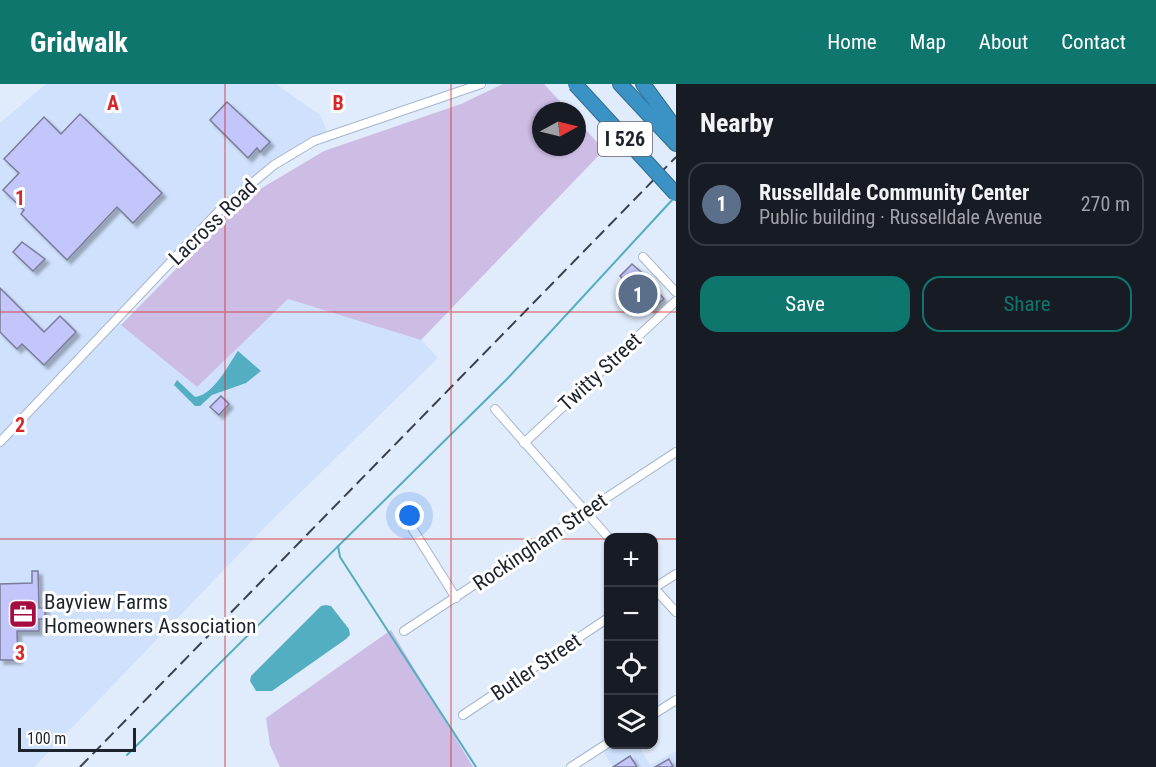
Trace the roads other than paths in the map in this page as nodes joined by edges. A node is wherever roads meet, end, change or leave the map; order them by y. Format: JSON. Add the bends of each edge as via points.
{"nodes":[{"id":1,"x":481,"y":84,"type":"edge"},
{"id":2,"x":575,"y":84,"type":"edge"},
{"id":3,"x":620,"y":84,"type":"edge"},
{"id":4,"x":643,"y":84,"type":"edge"},
{"id":5,"x":676,"y":129,"type":"edge"},
{"id":6,"x":676,"y":144,"type":"edge"},
{"id":7,"x":676,"y":194,"type":"edge"},
{"id":8,"x":644,"y":257,"type":"dead end"},
{"id":9,"x":676,"y":292,"type":"edge"},
{"id":10,"x":676,"y":301,"type":"edge"},
{"id":11,"x":495,"y":409,"type":"dead end"},
{"id":12,"x":0,"y":442,"type":"edge"},
{"id":13,"x":524,"y":442,"type":"junction"},
{"id":14,"x":676,"y":452,"type":"edge"},
{"id":15,"x":586,"y":511,"type":"junction"},
{"id":16,"x":402,"y":512,"type":"dead end"},
{"id":17,"x":605,"y":533,"type":"edge"},
{"id":18,"x":676,"y":574,"type":"edge"},
{"id":19,"x":656,"y":587,"type":"edge"},
{"id":20,"x":658,"y":592,"type":"edge"},
{"id":21,"x":456,"y":598,"type":"junction"},
{"id":22,"x":676,"y":612,"type":"edge"},
{"id":23,"x":604,"y":621,"type":"edge"},
{"id":24,"x":404,"y":631,"type":"dead end"},
{"id":25,"x":676,"y":700,"type":"edge"},
{"id":26,"x":658,"y":711,"type":"edge"},
{"id":27,"x":464,"y":715,"type":"dead end"},
{"id":28,"x":604,"y":746,"type":"edge"},
{"id":29,"x":571,"y":767,"type":"edge"}],
"edges":[{"from":1,"to":12,"type":"street","name":"Lacross Road","via":[[314,141],[274,165],[220,210]]},
{"from":2,"to":7,"type":"highway","number":"I 526","bridge":true},
{"from":3,"to":6,"type":"highway","number":"I 526"},
{"from":4,"to":5,"type":"highway"},
{"from":8,"to":9,"type":"street"},
{"from":10,"to":13,"type":"street","name":"Twitty Street"},
{"from":11,"to":13,"type":"street"},
{"from":13,"to":15,"type":"street"},
{"from":14,"to":15,"type":"street","name":"Rockingham Street"},
{"from":15,"to":17,"type":"street"},
{"from":15,"to":21,"type":"street","name":"Rockingham Street"},
{"from":16,"to":21,"type":"street"},
{"from":18,"to":19,"type":"street"},
{"from":20,"to":22,"type":"street"},
{"from":21,"to":24,"type":"street","name":"Rockingham Street"},
{"from":23,"to":27,"type":"street","name":"Butler Street"},
{"from":25,"to":26,"type":"street"},
{"from":28,"to":29,"type":"street"}]}
